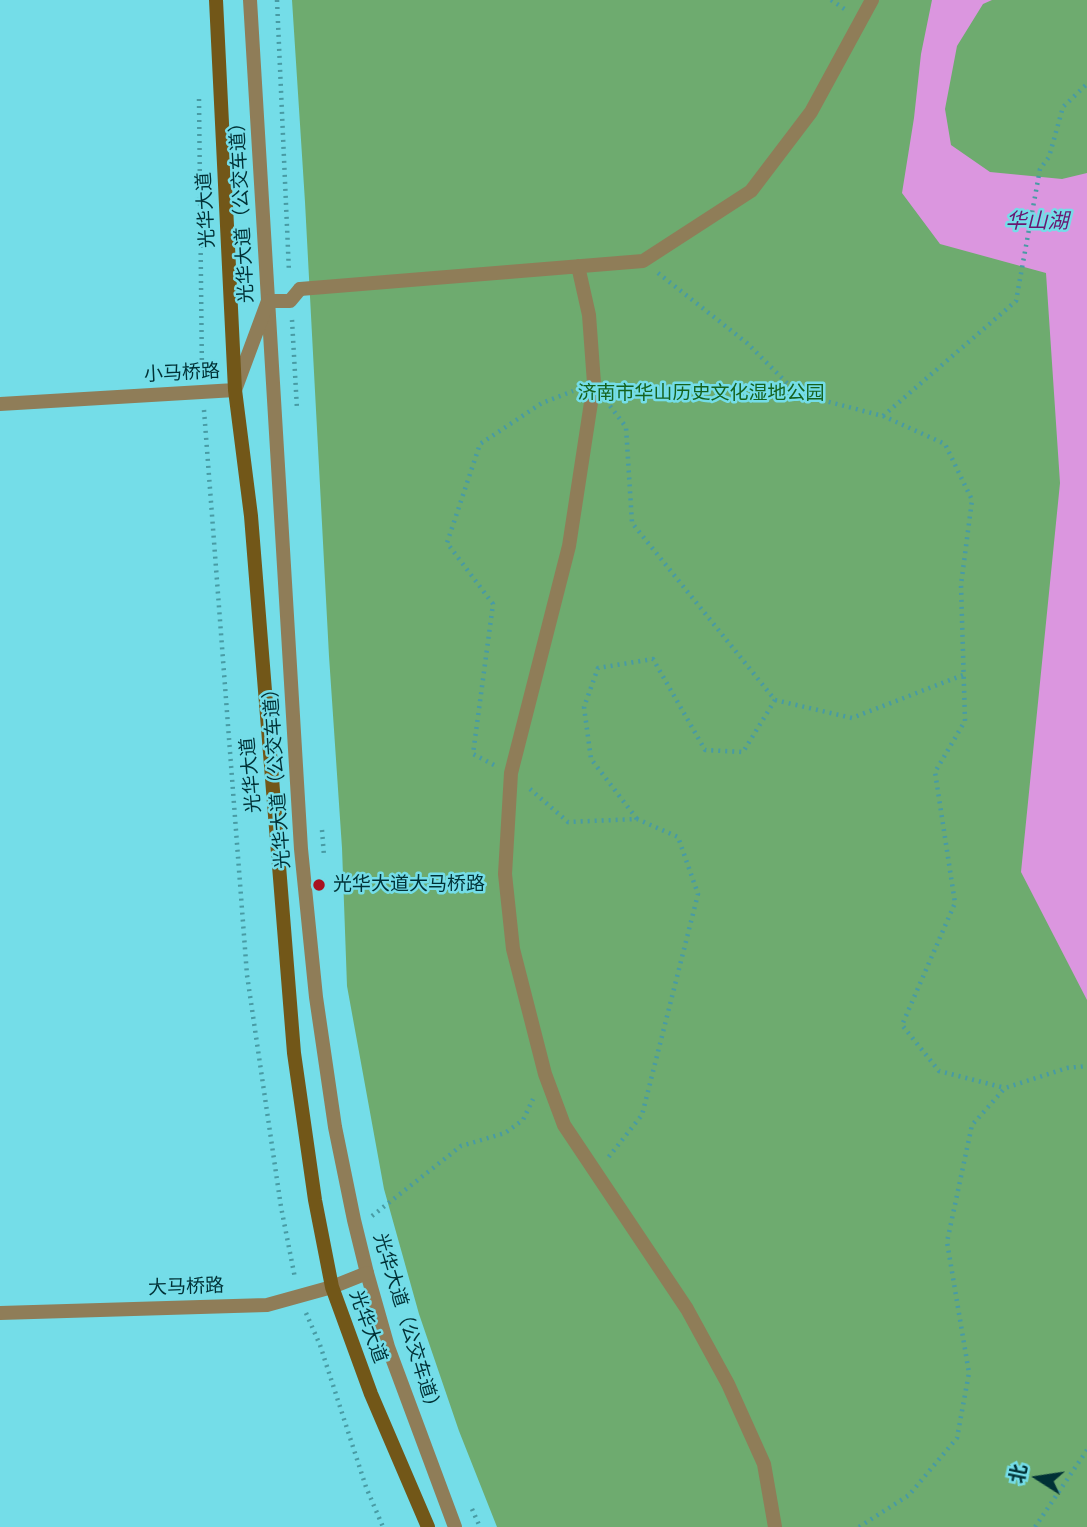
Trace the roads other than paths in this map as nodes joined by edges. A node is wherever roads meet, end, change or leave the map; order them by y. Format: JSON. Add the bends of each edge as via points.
{"nodes":[{"id":1,"x":216,"y":0,"type":"edge"},
{"id":2,"x":250,"y":0,"type":"edge"},
{"id":3,"x":872,"y":0,"type":"edge"},
{"id":4,"x":578,"y":266,"type":"junction"},
{"id":5,"x":268,"y":301,"type":"junction"},
{"id":6,"x":235,"y":390,"type":"junction"},
{"id":7,"x":0,"y":404,"type":"edge"},
{"id":8,"x":367,"y":1273,"type":"junction"},
{"id":9,"x":332,"y":1287,"type":"junction"},
{"id":10,"x":0,"y":1313,"type":"edge"},
{"id":11,"x":428,"y":1527,"type":"edge"},
{"id":12,"x":455,"y":1527,"type":"edge"},
{"id":13,"x":775,"y":1527,"type":"edge"}],
"edges":[{"from":1,"to":6,"type":"main road","name":"光华大道"},
{"from":2,"to":5,"type":"street","name":"光华大道（公交车道）"},
{"from":3,"to":4,"type":"street","via":[[811,112],[751,191],[643,261]]},
{"from":4,"to":5,"type":"street","via":[[300,289],[290,301]]},
{"from":4,"to":13,"type":"street","via":[[589,315],[594,383],[569,546],[511,773],[505,874],[513,948],[545,1074],[564,1125],[687,1310],[728,1384],[764,1464]]},
{"from":5,"to":6,"type":"street","name":"小马桥路"},
{"from":5,"to":8,"type":"street","name":"光华大道（公交车道）","via":[[301,849],[316,997],[335,1127]]},
{"from":6,"to":7,"type":"street","name":"小马桥路"},
{"from":6,"to":9,"type":"main road","name":"光华大道","via":[[252,530],[294,1054]]},
{"from":8,"to":9,"type":"street","name":"大马桥路"},
{"from":8,"to":12,"type":"street","name":"光华大道（公交车道）","via":[[388,1347]]},
{"from":9,"to":10,"type":"street","name":"大马桥路","via":[[267,1305]]},
{"from":9,"to":11,"type":"main road","name":"光华大道","via":[[371,1394]]}]}
